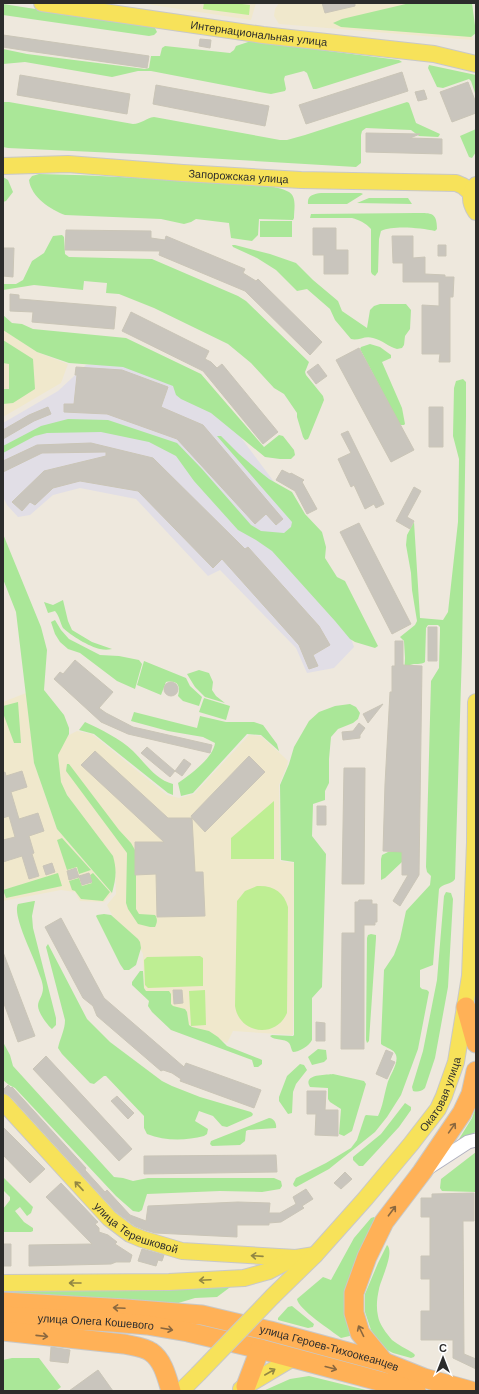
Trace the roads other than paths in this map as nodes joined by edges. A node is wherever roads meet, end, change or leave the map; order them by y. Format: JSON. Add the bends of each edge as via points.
{"nodes":[{"id":1,"x":42,"y":3,"type":"edge"},
{"id":2,"x":476,"y":64,"type":"edge"},
{"id":3,"x":3,"y":166,"type":"edge"},
{"id":4,"x":474,"y":189,"type":"edge"},
{"id":5,"x":476,"y":212,"type":"edge"},
{"id":6,"x":476,"y":702,"type":"edge"},
{"id":7,"x":466,"y":1007,"type":"junction"},
{"id":8,"x":476,"y":1043,"type":"edge"},
{"id":9,"x":476,"y":1072,"type":"edge"},
{"id":10,"x":3,"y":1102,"type":"edge"},
{"id":11,"x":476,"y":1140,"type":"edge"},
{"id":12,"x":422,"y":1172,"type":"junction"},
{"id":13,"x":314,"y":1255,"type":"junction"},
{"id":14,"x":296,"y":1258,"type":"junction"},
{"id":15,"x":3,"y":1283,"type":"edge"},
{"id":16,"x":3,"y":1302,"type":"edge"},
{"id":17,"x":186,"y":1313,"type":"joint"},
{"id":18,"x":3,"y":1316,"type":"edge"},
{"id":19,"x":3,"y":1331,"type":"edge"},
{"id":20,"x":188,"y":1332,"type":"joint"},
{"id":21,"x":260,"y":1349,"type":"junction"},
{"id":22,"x":293,"y":1358,"type":"junction"},
{"id":23,"x":384,"y":1362,"type":"junction"},
{"id":24,"x":242,"y":1388,"type":"edge"},
{"id":25,"x":171,"y":1391,"type":"edge"},
{"id":26,"x":181,"y":1391,"type":"edge"},
{"id":27,"x":416,"y":1391,"type":"edge"},
{"id":28,"x":471,"y":1391,"type":"edge"}],
"edges":[{"from":1,"to":2,"type":"main road","name":"Интернациональная улица","via":[[270,36],[434,54]]},
{"from":3,"to":4,"type":"main road","name":"Запорожская улица","via":[[68,164],[301,180],[456,184]]},
{"from":4,"to":5,"type":"main road","via":[[471,203]]},
{"from":6,"to":7,"type":"main road","name":"Окатовая улица","via":[[474,889]]},
{"from":7,"to":8,"type":"highway"},
{"from":7,"to":13,"type":"main road","name":"Окатовая улица","via":[[456,1062],[438,1109],[387,1173]]},
{"from":12,"to":9,"type":"highway","one_way":true,"via":[[462,1114],[471,1094]]},
{"from":14,"to":10,"type":"main road","name":"улица Терешковой","one_way":true,"via":[[182,1251],[130,1234],[109,1218]]},
{"from":11,"to":12,"type":"street","via":[[468,1142]]},
{"from":23,"to":12,"type":"highway","one_way":true,"via":[[360,1333],[354,1313],[354,1293],[384,1222]]},
{"from":13,"to":14,"type":"main road","name":"улица Терешковой"},
{"from":13,"to":26,"type":"main road","name":"Окатовая улица","bridge":true},
{"from":14,"to":15,"type":"main road","one_way":true,"via":[[269,1271],[244,1278],[169,1282]]},
{"from":17,"to":16,"type":"highway","name":"улица Олега Кошевого","one_way":true},
{"from":17,"to":23,"type":"highway","name":"улица Героев-Тихоокеанцев","via":[[270,1331]]},
{"from":18,"to":20,"type":"highway","name":"улица Олега Кошевого","one_way":true,"via":[[147,1325]]},
{"from":19,"to":25,"type":"highway","one_way":true,"via":[[138,1347],[152,1352],[160,1362]]},
{"from":20,"to":21,"type":"highway","name":"улица Героев-Тихоокеанцев"},
{"from":21,"to":22,"type":"highway","name":"улица Героев-Тихоокеанцев"},
{"from":21,"to":24,"type":"highway"},
{"from":24,"to":22,"type":"main road","one_way":true},
{"from":22,"to":27,"type":"highway","name":"улица Героев-Тихоокеанцев","one_way":true},
{"from":23,"to":28,"type":"highway","name":"улица Героев-Тихоокеанцев","via":[[424,1378]]}]}
